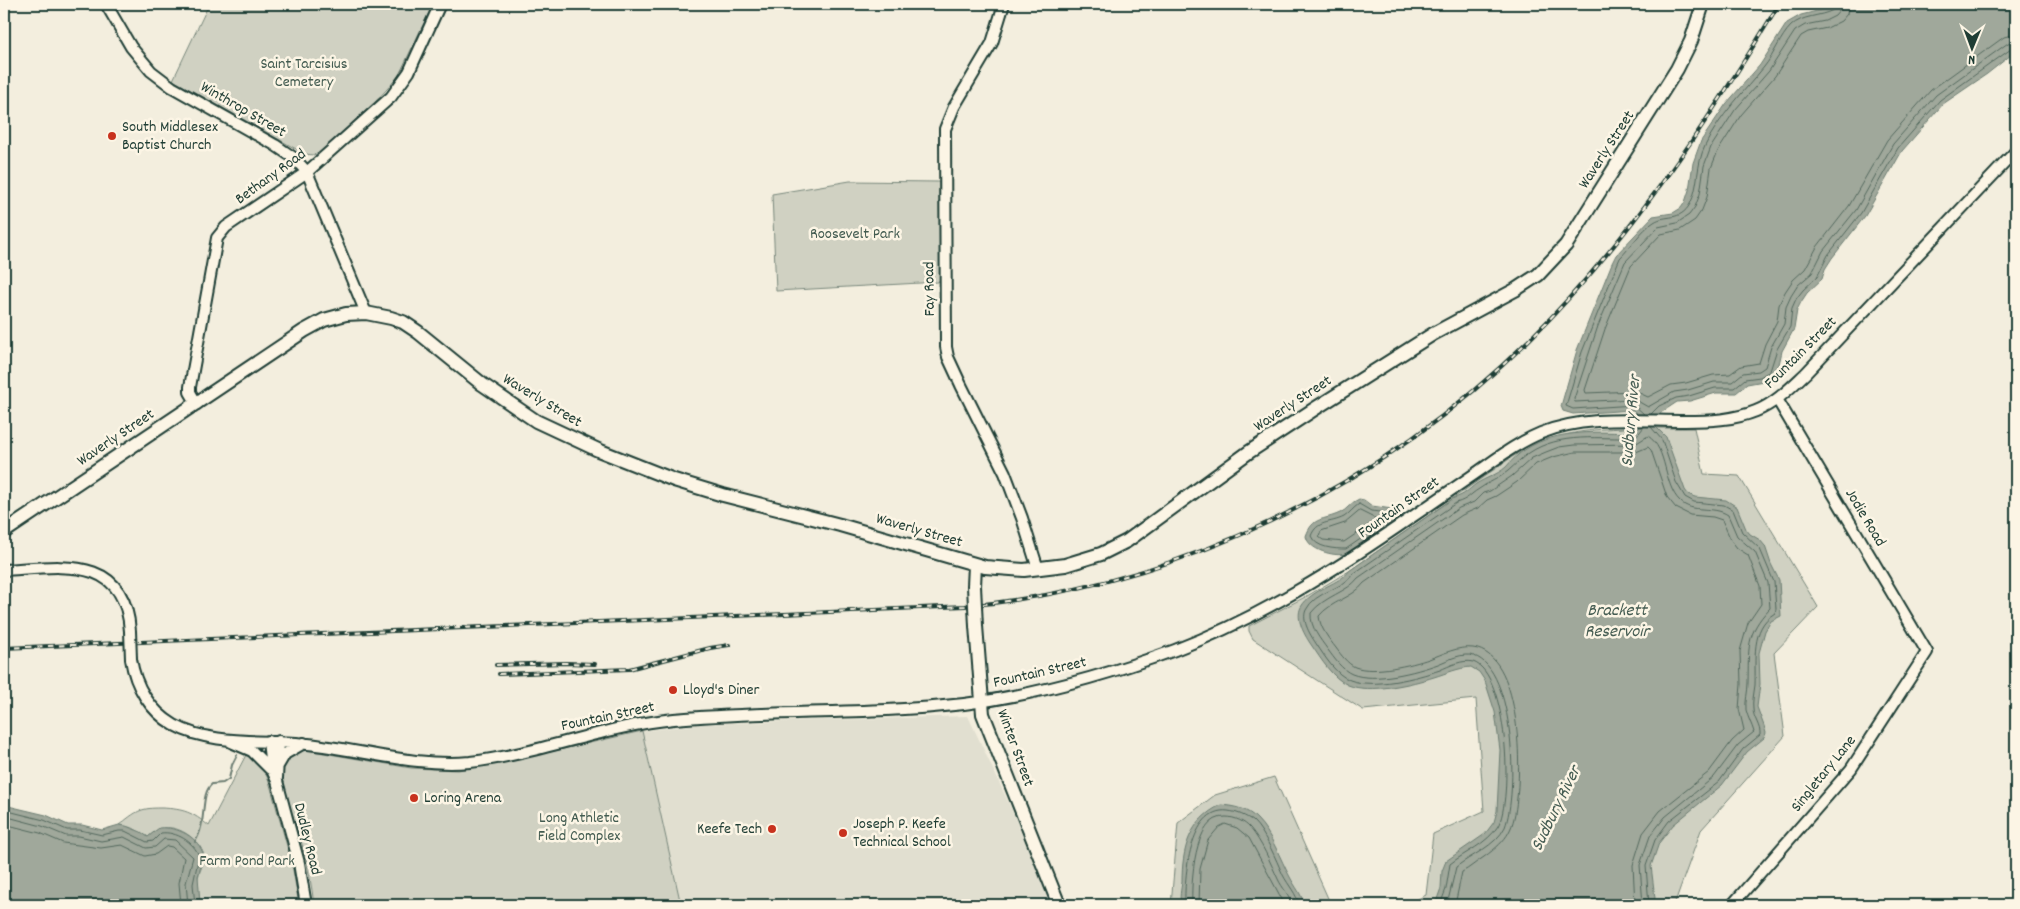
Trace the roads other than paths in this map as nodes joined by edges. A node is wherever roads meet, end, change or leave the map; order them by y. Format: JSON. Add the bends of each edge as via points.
{"nodes":[{"id":1,"x":106,"y":4,"type":"edge"},
{"id":2,"x":440,"y":4,"type":"edge"},
{"id":3,"x":1004,"y":4,"type":"edge"},
{"id":4,"x":1703,"y":4,"type":"edge"},
{"id":5,"x":2016,"y":151,"type":"edge"},
{"id":6,"x":307,"y":172,"type":"junction"},
{"id":7,"x":366,"y":313,"type":"junction"},
{"id":8,"x":1777,"y":399,"type":"junction"},
{"id":9,"x":197,"y":404,"type":"junction"},
{"id":10,"x":4,"y":532,"type":"edge"},
{"id":11,"x":975,"y":564,"type":"junction"},
{"id":12,"x":5,"y":569,"type":"edge"},
{"id":13,"x":1038,"y":569,"type":"junction"},
{"id":14,"x":1927,"y":652,"type":"joint"},
{"id":15,"x":982,"y":701,"type":"junction"},
{"id":16,"x":216,"y":738,"type":"junction"},
{"id":17,"x":268,"y":741,"type":"junction"},
{"id":18,"x":279,"y":741,"type":"junction"},
{"id":19,"x":304,"y":743,"type":"junction"},
{"id":20,"x":274,"y":769,"type":"junction"},
{"id":21,"x":306,"y":905,"type":"edge"},
{"id":22,"x":1059,"y":905,"type":"edge"},
{"id":23,"x":1732,"y":905,"type":"edge"}],
"edges":[{"from":1,"to":6,"type":"street","name":"Winthrop Street","via":[[131,47],[151,71],[172,87],[294,158]]},
{"from":2,"to":6,"type":"street","name":"Bethany Road","via":[[398,89]]},
{"from":3,"to":13,"type":"street","name":"Fay Road","via":[[992,42],[945,129],[946,347],[961,385],[1005,473]]},
{"from":4,"to":13,"type":"main road","name":"Waverly Street","via":[[1692,40],[1673,77],[1566,245],[1538,275],[1522,287],[1425,339],[1316,408],[1127,540],[1088,559]]},
{"from":5,"to":8,"type":"street","name":"Fountain Street","via":[[1806,373]]},
{"from":6,"to":7,"type":"street","name":"Winthrop Street"},
{"from":6,"to":9,"type":"street","name":"Bethany Road","via":[[226,227],[216,238],[190,387]]},
{"from":7,"to":9,"type":"main road","name":"Waverly Street","via":[[346,314],[320,322]]},
{"from":7,"to":11,"type":"main road","name":"Waverly Street","via":[[403,322],[517,409],[598,450],[693,487]]},
{"from":8,"to":14,"type":"street","name":"Jodie Road"},
{"from":8,"to":15,"type":"street","name":"Fountain Street","via":[[1757,411],[1733,418],[1583,422],[1552,429],[1502,455],[1316,581],[1260,612],[1146,660],[1085,679]]},
{"from":9,"to":10,"type":"main road","name":"Waverly Street"},
{"from":11,"to":13,"type":"main road","name":"Waverly Street","via":[[1010,570]]},
{"from":11,"to":15,"type":"main road","name":"Winter Street","bridge":true},
{"from":12,"to":16,"type":"street","name":"Fountain Street","bridge":true,"via":[[63,566],[94,572],[109,581],[123,597],[128,615],[131,659],[147,701],[173,724]]},
{"from":14,"to":23,"type":"street","name":"Singletary Lane","via":[[1851,769]]},
{"from":15,"to":19,"type":"street","name":"Fountain Street","via":[[889,710],[666,720],[462,762],[419,762]]},
{"from":15,"to":22,"type":"main road","name":"Winter Street","via":[[983,714]]},
{"from":16,"to":17,"type":"street","name":"Fountain Street"},
{"from":16,"to":20,"type":"street","via":[[240,744]]},
{"from":17,"to":18,"type":"street","name":"Fountain Street"},
{"from":17,"to":20,"type":"street","name":"Dudley Road"},
{"from":18,"to":19,"type":"street","name":"Fountain Street"},
{"from":18,"to":20,"type":"street","name":"Dudley Road"},
{"from":19,"to":20,"type":"street","via":[[286,754]]},
{"from":20,"to":21,"type":"street","name":"Dudley Road","via":[[299,863]]}]}
